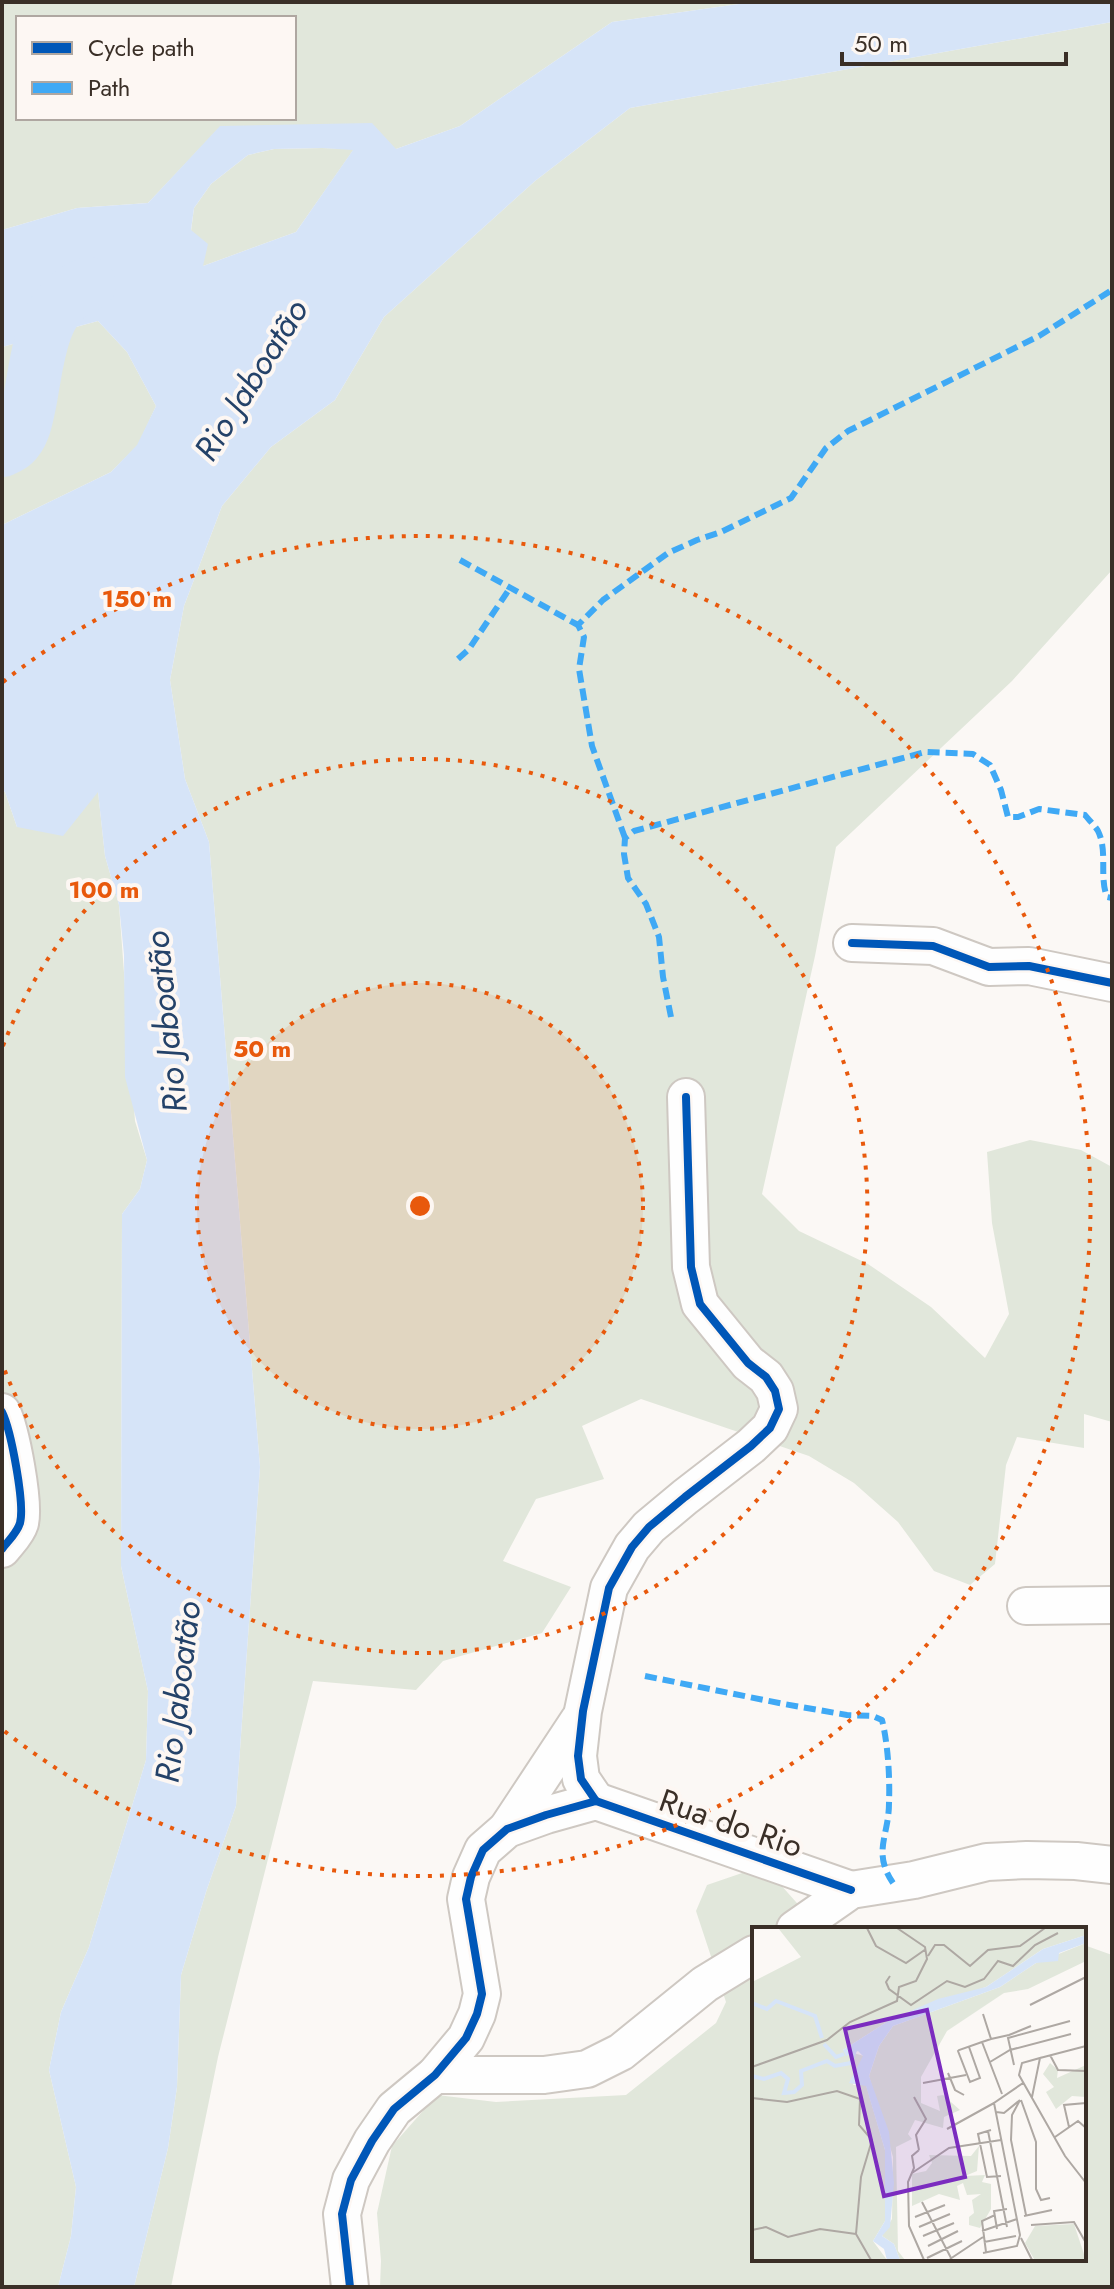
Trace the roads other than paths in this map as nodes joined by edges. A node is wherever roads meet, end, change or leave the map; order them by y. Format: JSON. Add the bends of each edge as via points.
{"nodes":[{"id":1,"x":852,"y":943,"type":"dead end"},
{"id":2,"x":1112,"y":983,"type":"edge"},
{"id":3,"x":686,"y":1097,"type":"dead end"},
{"id":4,"x":2,"y":1412,"type":"edge"},
{"id":5,"x":2,"y":1549,"type":"edge"},
{"id":6,"x":1112,"y":1605,"type":"edge"},
{"id":7,"x":1026,"y":1606,"type":"dead end"},
{"id":8,"x":582,"y":1716,"type":"junction"},
{"id":9,"x":596,"y":1801,"type":"junction"},
{"id":10,"x":507,"y":1829,"type":"junction"},
{"id":11,"x":1112,"y":1865,"type":"edge"},
{"id":12,"x":851,"y":1890,"type":"junction"},
{"id":13,"x":798,"y":1927,"type":"edge"},
{"id":14,"x":752,"y":1955,"type":"edge"},
{"id":15,"x":435,"y":2075,"type":"junction"},
{"id":16,"x":350,"y":2287,"type":"edge"}],
"edges":[{"from":1,"to":2,"type":"street","via":[[933,946],[989,967],[1029,966]]},
{"from":3,"to":8,"type":"street","via":[[691,1267],[700,1304],[766,1377],[779,1409],[770,1428],[751,1446],[649,1527],[632,1547],[609,1588]]},
{"from":4,"to":5,"type":"street","via":[[21,1513],[15,1533]]},
{"from":6,"to":7,"type":"street"},
{"from":8,"to":9,"type":"street","via":[[581,1779]]},
{"from":8,"to":10,"type":"street"},
{"from":9,"to":10,"type":"street"},
{"from":9,"to":12,"type":"street","name":"Rua do Rio"},
{"from":10,"to":15,"type":"street","via":[[483,1850],[466,1899],[482,1994],[477,2014],[466,2038]]},
{"from":11,"to":12,"type":"street","via":[[987,1862]]},
{"from":12,"to":13,"type":"street"},
{"from":14,"to":15,"type":"street","via":[[705,1984],[621,2052],[587,2069],[544,2075]]},
{"from":15,"to":16,"type":"street","via":[[394,2109],[351,2180],[342,2214]]}]}
